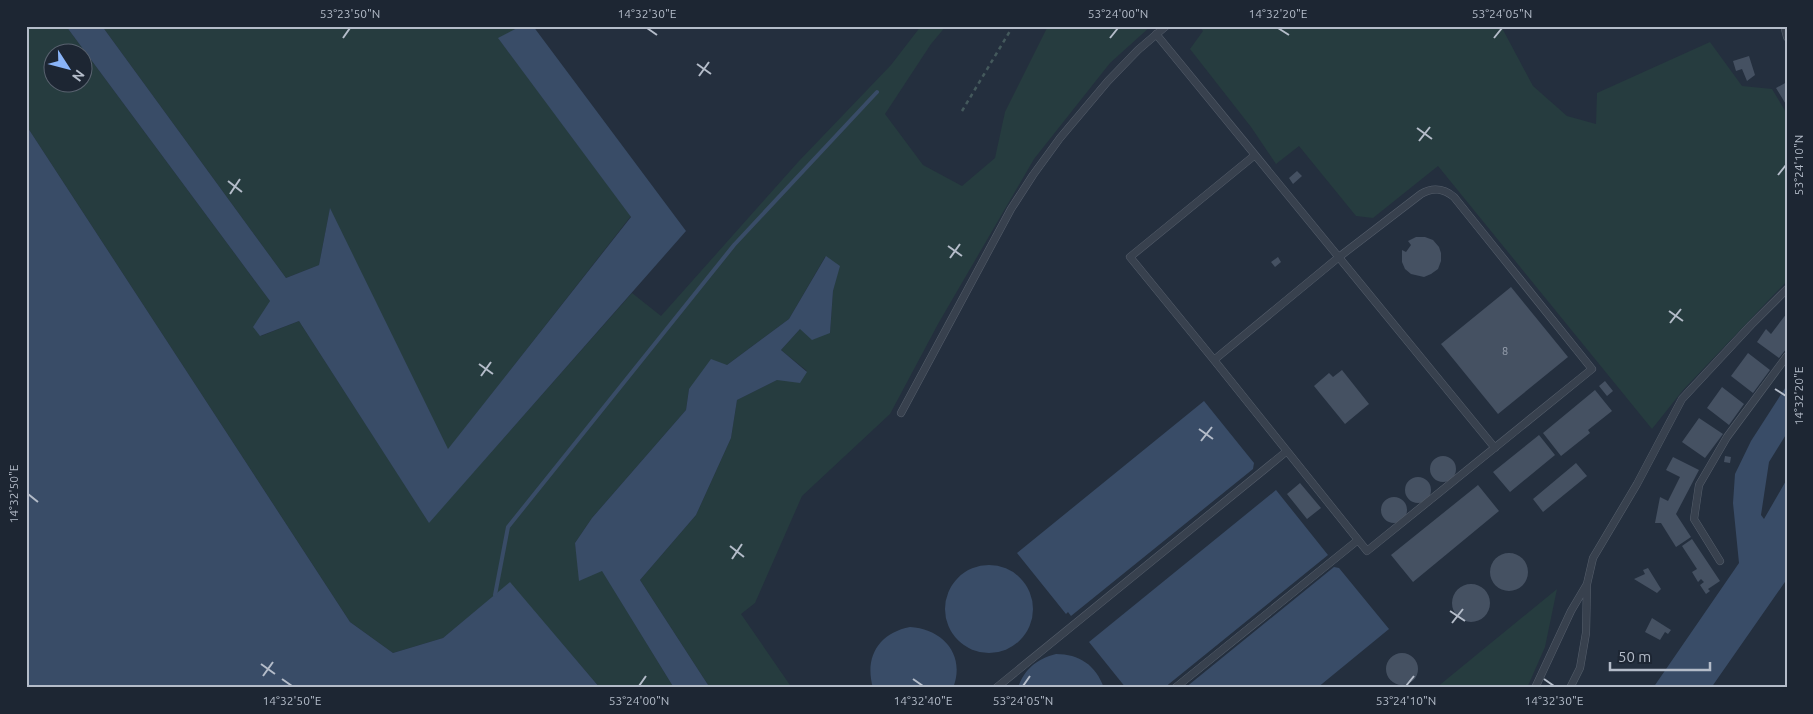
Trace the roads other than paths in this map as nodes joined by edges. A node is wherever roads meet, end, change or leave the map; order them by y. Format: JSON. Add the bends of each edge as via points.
{"nodes":[{"id":1,"x":1166,"y":26,"type":"edge"},
{"id":2,"x":1787,"y":28,"type":"edge"},
{"id":3,"x":1156,"y":34,"type":"junction"},
{"id":4,"x":1787,"y":37,"type":"edge"},
{"id":5,"x":1255,"y":155,"type":"junction"},
{"id":6,"x":1339,"y":257,"type":"junction"},
{"id":7,"x":1787,"y":289,"type":"edge"},
{"id":8,"x":1787,"y":356,"type":"edge"},
{"id":9,"x":1214,"y":360,"type":"junction"},
{"id":10,"x":901,"y":414,"type":"dead end"},
{"id":11,"x":1495,"y":448,"type":"junction"},
{"id":12,"x":1287,"y":451,"type":"junction"},
{"id":13,"x":1358,"y":540,"type":"junction"},
{"id":14,"x":1720,"y":561,"type":"dead end"},
{"id":15,"x":1587,"y":584,"type":"junction"},
{"id":16,"x":996,"y":688,"type":"edge"},
{"id":17,"x":1175,"y":688,"type":"edge"},
{"id":18,"x":1535,"y":688,"type":"edge"},
{"id":19,"x":1570,"y":688,"type":"edge"}],
"edges":[{"from":1,"to":3,"type":"lane"},
{"from":2,"to":4,"type":"lane"},
{"from":3,"to":5,"type":"lane"},
{"from":3,"to":10,"type":"lane","via":[[1108,81],[1033,175],[1011,209]]},
{"from":5,"to":6,"type":"lane"},
{"from":5,"to":9,"type":"lane","via":[[1130,257]]},
{"from":6,"to":9,"type":"lane"},
{"from":6,"to":11,"type":"lane"},
{"from":6,"to":11,"type":"lane","via":[[1421,194],[1433,189],[1454,197],[1592,369]]},
{"from":7,"to":15,"type":"lane","via":[[1682,399],[1634,490],[1593,558]]},
{"from":8,"to":14,"type":"lane","via":[[1727,437],[1699,485],[1694,519]]},
{"from":9,"to":12,"type":"lane"},
{"from":11,"to":13,"type":"lane","via":[[1367,551]]},
{"from":12,"to":13,"type":"lane"},
{"from":12,"to":16,"type":"lane"},
{"from":13,"to":17,"type":"lane"},
{"from":15,"to":18,"type":"lane"},
{"from":15,"to":19,"type":"lane","via":[[1586,633],[1580,668]]}]}
